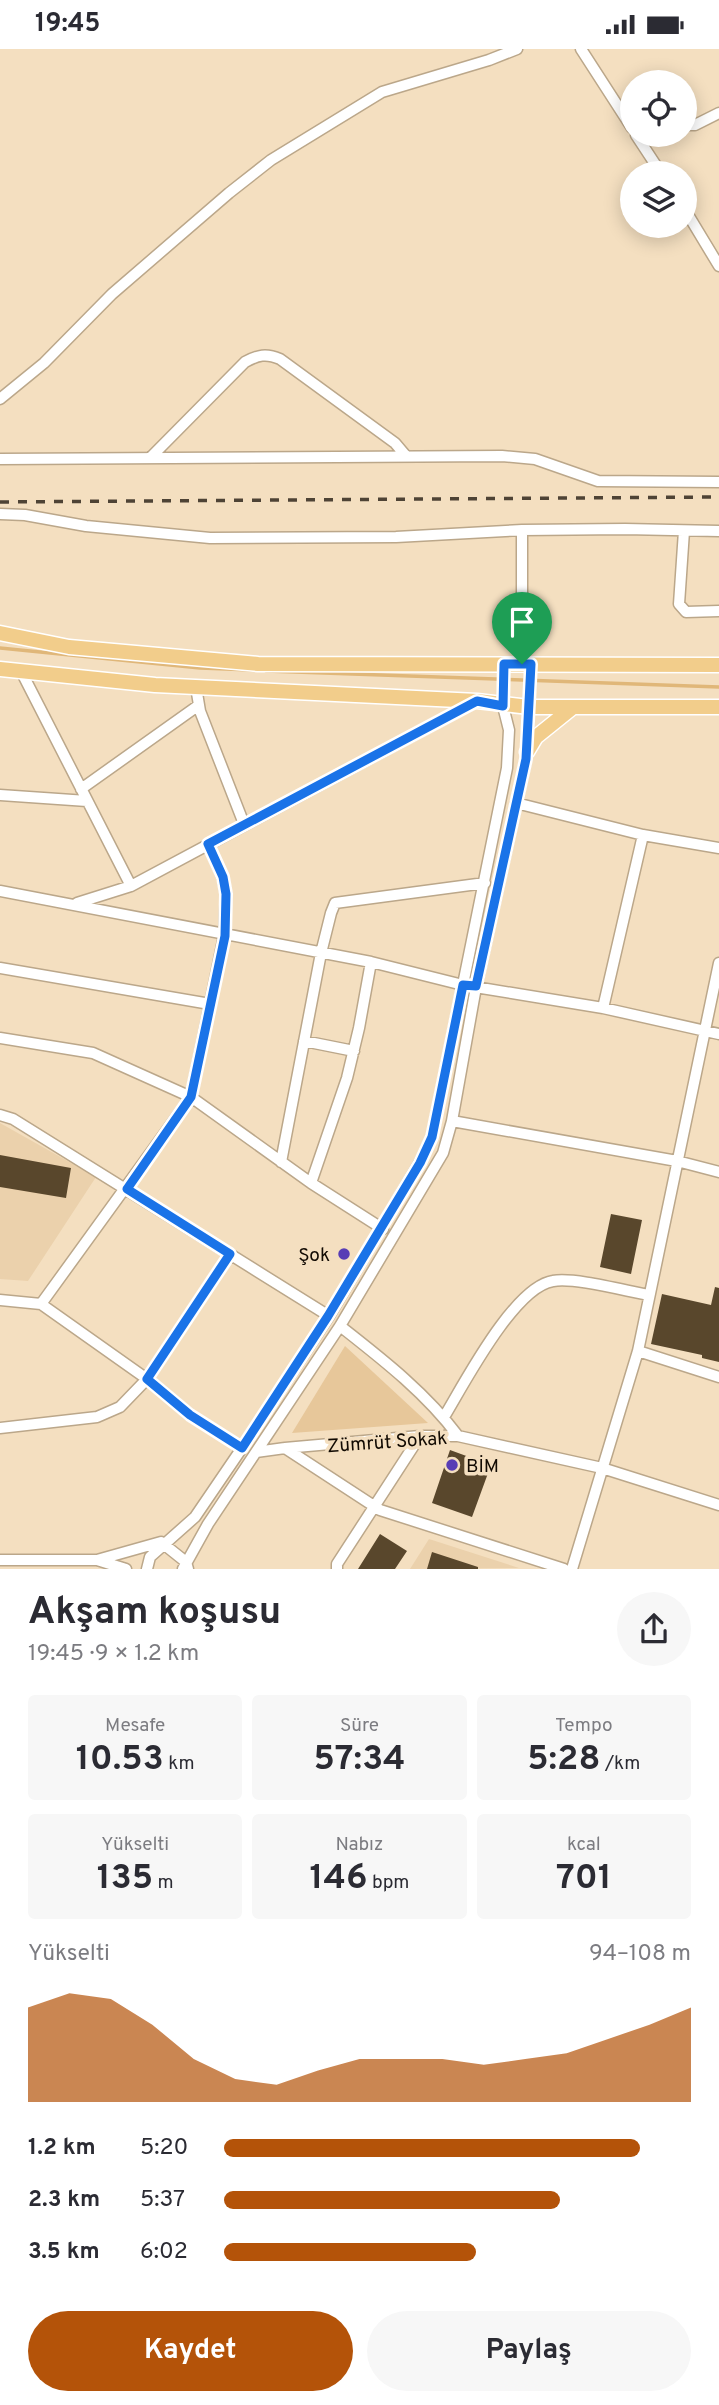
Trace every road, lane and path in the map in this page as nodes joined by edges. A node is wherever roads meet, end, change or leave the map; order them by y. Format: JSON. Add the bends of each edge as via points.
{"nodes":[{"id":1,"x":517,"y":49,"type":"edge"},
{"id":2,"x":582,"y":49,"type":"edge"},
{"id":3,"x":620,"y":109,"type":"edge"},
{"id":4,"x":719,"y":113,"type":"edge"},
{"id":5,"x":697,"y":124,"type":"edge"},
{"id":6,"x":697,"y":230,"type":"edge"},
{"id":7,"x":719,"y":266,"type":"edge"},
{"id":8,"x":0,"y":398,"type":"edge"},
{"id":9,"x":405,"y":456,"type":"junction"},
{"id":10,"x":150,"y":458,"type":"junction"},
{"id":11,"x":0,"y":459,"type":"edge"},
{"id":12,"x":719,"y":482,"type":"edge"},
{"id":13,"x":0,"y":514,"type":"edge"},
{"id":14,"x":522,"y":530,"type":"junction"},
{"id":15,"x":684,"y":531,"type":"junction"},
{"id":16,"x":719,"y":531,"type":"edge"},
{"id":17,"x":719,"y":611,"type":"edge"},
{"id":18,"x":0,"y":633,"type":"edge"},
{"id":19,"x":719,"y":666,"type":"edge"},
{"id":20,"x":528,"y":667,"type":"junction"},
{"id":21,"x":0,"y":669,"type":"edge"},
{"id":22,"x":504,"y":669,"type":"junction"},
{"id":23,"x":21,"y":670,"type":"junction"},
{"id":24,"x":196,"y":687,"type":"junction"},
{"id":25,"x":477,"y":701,"type":"junction"},
{"id":26,"x":503,"y":701,"type":"junction"},
{"id":27,"x":530,"y":703,"type":"junction"},
{"id":28,"x":199,"y":705,"type":"junction"},
{"id":29,"x":719,"y":707,"type":"edge"},
{"id":30,"x":572,"y":708,"type":"junction"},
{"id":31,"x":527,"y":752,"type":"junction"},
{"id":32,"x":81,"y":789,"type":"junction"},
{"id":33,"x":0,"y":795,"type":"edge"},
{"id":34,"x":87,"y":800,"type":"junction"},
{"id":35,"x":516,"y":803,"type":"junction"},
{"id":36,"x":244,"y":824,"type":"junction"},
{"id":37,"x":643,"y":835,"type":"junction"},
{"id":38,"x":208,"y":844,"type":"junction"},
{"id":39,"x":719,"y":848,"type":"edge"},
{"id":40,"x":485,"y":883,"type":"junction"},
{"id":41,"x":131,"y":886,"type":"junction"},
{"id":42,"x":0,"y":891,"type":"edge"},
{"id":43,"x":75,"y":904,"type":"junction"},
{"id":44,"x":225,"y":936,"type":"junction"},
{"id":45,"x":321,"y":953,"type":"junction"},
{"id":46,"x":371,"y":962,"type":"junction"},
{"id":47,"x":719,"y":963,"type":"edge"},
{"id":48,"x":0,"y":968,"type":"edge"},
{"id":49,"x":463,"y":985,"type":"junction"},
{"id":50,"x":476,"y":986,"type":"junction"},
{"id":51,"x":210,"y":1004,"type":"junction"},
{"id":52,"x":603,"y":1008,"type":"junction"},
{"id":53,"x":705,"y":1031,"type":"junction"},
{"id":54,"x":719,"y":1034,"type":"edge"},
{"id":55,"x":0,"y":1038,"type":"edge"},
{"id":56,"x":304,"y":1041,"type":"junction"},
{"id":57,"x":354,"y":1051,"type":"junction"},
{"id":58,"x":191,"y":1097,"type":"junction"},
{"id":59,"x":0,"y":1115,"type":"edge"},
{"id":60,"x":452,"y":1121,"type":"junction"},
{"id":61,"x":677,"y":1161,"type":"junction"},
{"id":62,"x":281,"y":1162,"type":"junction"},
{"id":63,"x":719,"y":1172,"type":"edge"},
{"id":64,"x":311,"y":1184,"type":"junction"},
{"id":65,"x":127,"y":1189,"type":"junction"},
{"id":66,"x":380,"y":1226,"type":"junction"},
{"id":67,"x":394,"y":1237,"type":"junction"},
{"id":68,"x":230,"y":1254,"type":"junction"},
{"id":69,"x":649,"y":1295,"type":"junction"},
{"id":70,"x":0,"y":1300,"type":"edge"},
{"id":71,"x":41,"y":1304,"type":"junction"},
{"id":72,"x":328,"y":1316,"type":"junction"},
{"id":73,"x":340,"y":1326,"type":"junction"},
{"id":74,"x":638,"y":1350,"type":"junction"},
{"id":75,"x":719,"y":1377,"type":"edge"},
{"id":76,"x":147,"y":1379,"type":"junction"},
{"id":77,"x":444,"y":1417,"type":"junction"},
{"id":78,"x":0,"y":1428,"type":"edge"},
{"id":79,"x":420,"y":1436,"type":"junction"},
{"id":80,"x":458,"y":1436,"type":"junction"},
{"id":81,"x":242,"y":1448,"type":"junction"},
{"id":82,"x":285,"y":1448,"type":"junction"},
{"id":83,"x":256,"y":1453,"type":"junction"},
{"id":84,"x":602,"y":1468,"type":"junction"},
{"id":85,"x":719,"y":1505,"type":"edge"},
{"id":86,"x":374,"y":1506,"type":"junction"},
{"id":87,"x":166,"y":1546,"type":"junction"},
{"id":88,"x":0,"y":1560,"type":"edge"},
{"id":89,"x":97,"y":1560,"type":"junction"},
{"id":90,"x":186,"y":1566,"type":"edge"},
{"id":91,"x":126,"y":1569,"type":"edge"},
{"id":92,"x":147,"y":1569,"type":"edge"},
{"id":93,"x":337,"y":1569,"type":"edge"},
{"id":94,"x":564,"y":1569,"type":"edge"},
{"id":95,"x":572,"y":1569,"type":"edge"}],
"edges":[{"from":1,"to":8,"type":"street","via":[[382,92],[271,160],[119,288],[44,363]]},
{"from":2,"to":3,"type":"street"},
{"from":4,"to":5,"type":"street"},
{"from":6,"to":7,"type":"street"},
{"from":9,"to":10,"type":"street"},
{"from":9,"to":10,"type":"street","via":[[395,443],[270,354],[245,362]]},
{"from":9,"to":12,"type":"street","via":[[535,459],[598,481]]},
{"from":10,"to":11,"type":"street"},
{"from":13,"to":14,"type":"street","via":[[210,538],[396,537]]},
{"from":14,"to":15,"type":"street"},
{"from":14,"to":20,"type":"street"},
{"from":15,"to":16,"type":"street"},
{"from":15,"to":17,"type":"street","via":[[679,604],[686,613]]},
{"from":18,"to":22,"type":"main road","via":[[69,646],[258,664]]},
{"from":19,"to":20,"type":"main road"},
{"from":20,"to":22,"type":"main road"},
{"from":20,"to":27,"type":"street"},
{"from":21,"to":23,"type":"main road"},
{"from":22,"to":26,"type":"street"},
{"from":23,"to":24,"type":"main road"},
{"from":23,"to":32,"type":"street"},
{"from":24,"to":25,"type":"main road"},
{"from":24,"to":28,"type":"street"},
{"from":25,"to":26,"type":"main road"},
{"from":25,"to":36,"type":"street"},
{"from":26,"to":27,"type":"main road"},
{"from":26,"to":40,"type":"street","via":[[509,730],[507,768]]},
{"from":27,"to":30,"type":"main road"},
{"from":27,"to":31,"type":"street"},
{"from":28,"to":32,"type":"street"},
{"from":28,"to":36,"type":"street"},
{"from":29,"to":30,"type":"main road"},
{"from":30,"to":31,"type":"main road","via":[[536,737]]},
{"from":31,"to":35,"type":"street"},
{"from":32,"to":34,"type":"street"},
{"from":33,"to":34,"type":"street"},
{"from":34,"to":41,"type":"street"},
{"from":35,"to":37,"type":"street"},
{"from":35,"to":50,"type":"street"},
{"from":36,"to":38,"type":"street"},
{"from":37,"to":39,"type":"street"},
{"from":37,"to":52,"type":"street"},
{"from":38,"to":41,"type":"street"},
{"from":38,"to":44,"type":"street","via":[[223,877]]},
{"from":40,"to":45,"type":"street","via":[[335,903]]},
{"from":40,"to":49,"type":"street"},
{"from":41,"to":43,"type":"street"},
{"from":42,"to":43,"type":"street"},
{"from":43,"to":44,"type":"street"},
{"from":44,"to":45,"type":"street"},
{"from":44,"to":51,"type":"street"},
{"from":45,"to":46,"type":"street"},
{"from":45,"to":56,"type":"street"},
{"from":46,"to":49,"type":"street"},
{"from":46,"to":57,"type":"street"},
{"from":47,"to":53,"type":"street"},
{"from":48,"to":51,"type":"street"},
{"from":49,"to":50,"type":"street"},
{"from":49,"to":66,"type":"street","via":[[432,1137]]},
{"from":50,"to":52,"type":"street"},
{"from":50,"to":60,"type":"street"},
{"from":51,"to":58,"type":"street"},
{"from":52,"to":53,"type":"street"},
{"from":53,"to":54,"type":"street"},
{"from":53,"to":61,"type":"street"},
{"from":55,"to":58,"type":"street","via":[[93,1053]]},
{"from":56,"to":57,"type":"street"},
{"from":56,"to":62,"type":"street"},
{"from":57,"to":64,"type":"street"},
{"from":58,"to":62,"type":"street"},
{"from":58,"to":65,"type":"street"},
{"from":59,"to":65,"type":"street"},
{"from":60,"to":61,"type":"street"},
{"from":60,"to":67,"type":"street","via":[[443,1153]]},
{"from":61,"to":63,"type":"street"},
{"from":61,"to":69,"type":"street"},
{"from":62,"to":64,"type":"street"},
{"from":64,"to":66,"type":"street"},
{"from":65,"to":68,"type":"street"},
{"from":65,"to":71,"type":"street"},
{"from":66,"to":67,"type":"street"},
{"from":66,"to":72,"type":"street"},
{"from":67,"to":73,"type":"street"},
{"from":68,"to":72,"type":"street"},
{"from":68,"to":76,"type":"street"},
{"from":69,"to":74,"type":"street"},
{"from":69,"to":77,"type":"street","via":[[565,1280],[544,1283],[524,1298],[499,1328]]},
{"from":70,"to":71,"type":"street"},
{"from":71,"to":76,"type":"street"},
{"from":72,"to":81,"type":"street"},
{"from":73,"to":77,"type":"street"},
{"from":73,"to":83,"type":"street"},
{"from":74,"to":75,"type":"street"},
{"from":74,"to":84,"type":"street"},
{"from":76,"to":78,"type":"street","via":[[120,1407],[97,1417]]},
{"from":76,"to":81,"type":"street","via":[[190,1415]]},
{"from":77,"to":80,"type":"street"},
{"from":79,"to":80,"type":"street","name":"Zümrüt Sokak"},
{"from":79,"to":82,"type":"street","name":"Zümrüt Sokak"},
{"from":79,"to":86,"type":"street"},
{"from":80,"to":84,"type":"street","name":"Zümrüt Sokak"},
{"from":81,"to":87,"type":"street","via":[[195,1517]]},
{"from":82,"to":83,"type":"street","name":"Zümrüt Sokak"},
{"from":82,"to":86,"type":"street"},
{"from":83,"to":90,"type":"street"},
{"from":84,"to":85,"type":"street","name":"Zümrüt Sokak"},
{"from":84,"to":95,"type":"street"},
{"from":86,"to":93,"type":"street"},
{"from":86,"to":94,"type":"street"},
{"from":87,"to":89,"type":"street","via":[[161,1542]]},
{"from":87,"to":90,"type":"street"},
{"from":87,"to":92,"type":"street","via":[[150,1557]]},
{"from":88,"to":89,"type":"street"},
{"from":89,"to":91,"type":"street"}]}
